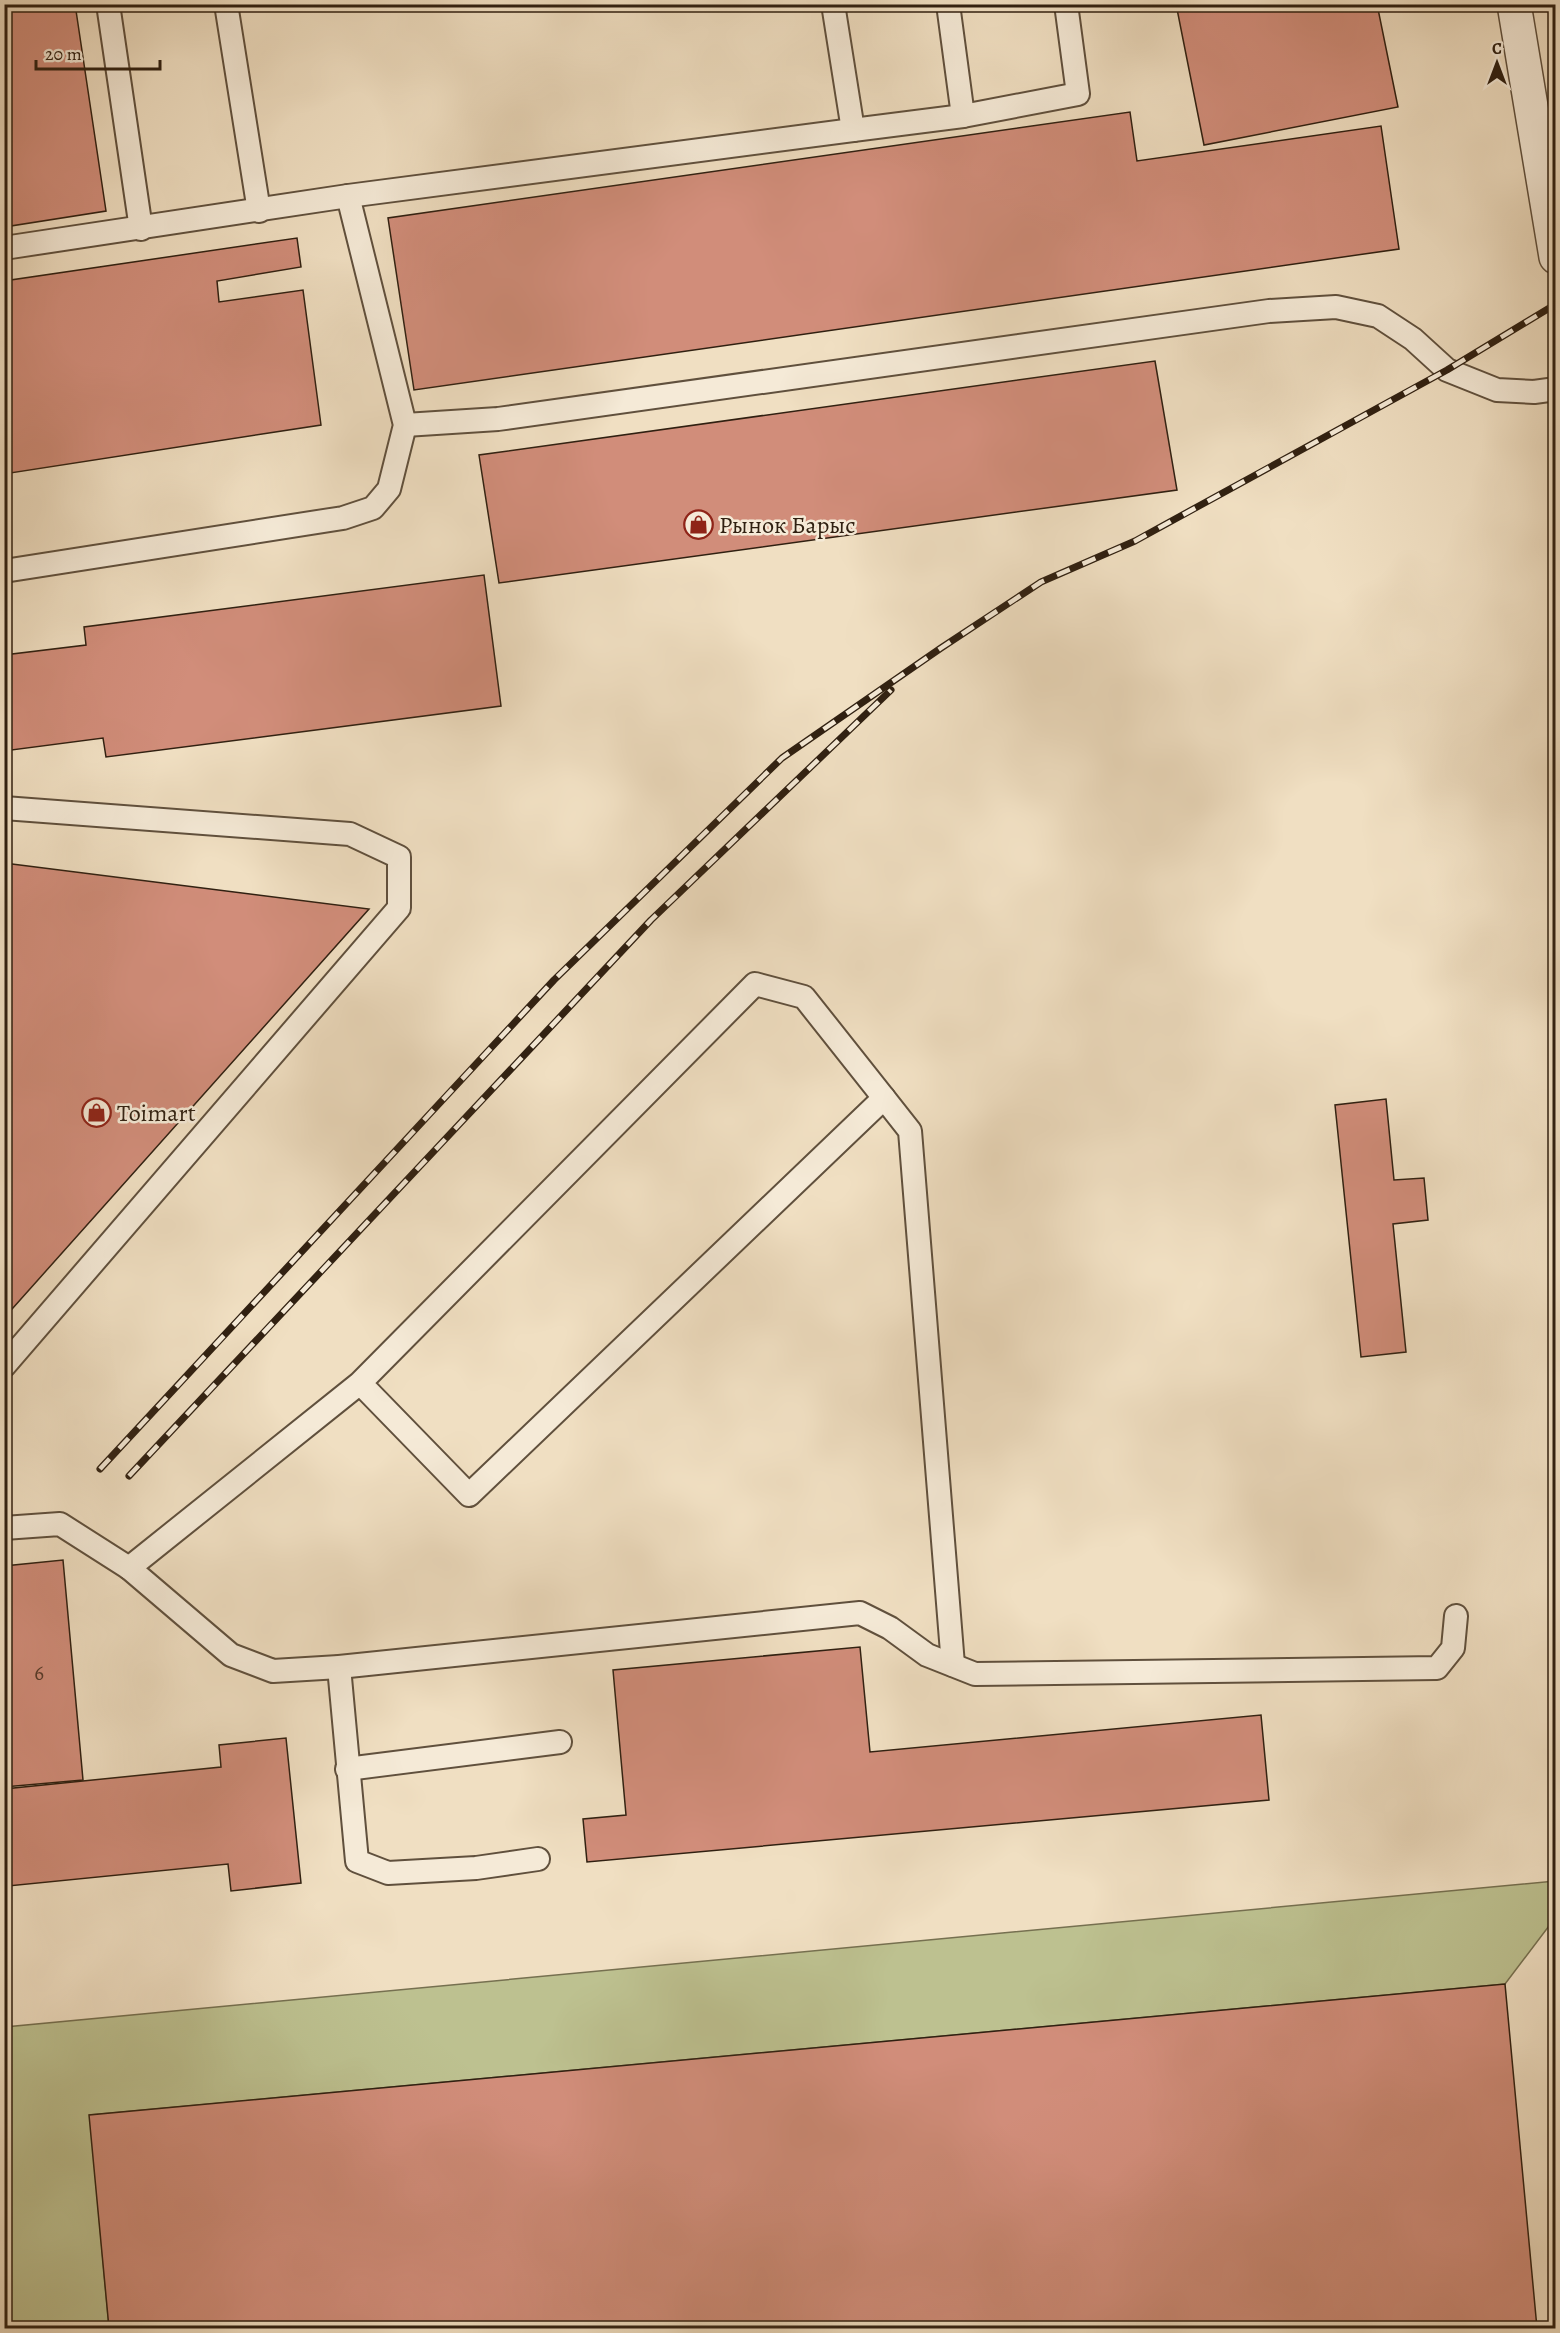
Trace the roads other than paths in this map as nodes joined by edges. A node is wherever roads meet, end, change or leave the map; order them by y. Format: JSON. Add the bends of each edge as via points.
{"nodes":[{"id":1,"x":108,"y":4,"type":"edge"},
{"id":2,"x":226,"y":4,"type":"edge"},
{"id":3,"x":833,"y":4,"type":"edge"},
{"id":4,"x":948,"y":4,"type":"edge"},
{"id":5,"x":1066,"y":4,"type":"edge"},
{"id":6,"x":1514,"y":4,"type":"edge"},
{"id":7,"x":963,"y":116,"type":"junction"},
{"id":8,"x":853,"y":130,"type":"junction"},
{"id":9,"x":348,"y":196,"type":"junction"},
{"id":10,"x":259,"y":211,"type":"junction"},
{"id":11,"x":141,"y":229,"type":"junction"},
{"id":12,"x":4,"y":248,"type":"edge"},
{"id":13,"x":1556,"y":257,"type":"edge"},
{"id":14,"x":1556,"y":389,"type":"edge"},
{"id":15,"x":405,"y":425,"type":"junction"},
{"id":16,"x":4,"y":571,"type":"edge"},
{"id":17,"x":4,"y":808,"type":"edge"},
{"id":18,"x":884,"y":1098,"type":"junction"},
{"id":19,"x":4,"y":1366,"type":"edge"},
{"id":20,"x":360,"y":1383,"type":"junction"},
{"id":21,"x":4,"y":1528,"type":"edge"},
{"id":22,"x":129,"y":1568,"type":"junction"},
{"id":23,"x":1456,"y":1616,"type":"dead end"},
{"id":24,"x":953,"y":1665,"type":"junction"},
{"id":25,"x":339,"y":1667,"type":"junction"},
{"id":26,"x":561,"y":1742,"type":"dead end"},
{"id":27,"x":347,"y":1769,"type":"junction"},
{"id":28,"x":538,"y":1859,"type":"dead end"}],
"edges":[{"from":1,"to":11,"type":"lane"},
{"from":2,"to":10,"type":"lane"},
{"from":3,"to":8,"type":"lane"},
{"from":4,"to":7,"type":"lane"},
{"from":5,"to":7,"type":"lane","via":[[1078,94]]},
{"from":6,"to":13,"type":"street"},
{"from":7,"to":8,"type":"lane"},
{"from":8,"to":9,"type":"lane"},
{"from":9,"to":10,"type":"lane"},
{"from":9,"to":15,"type":"lane"},
{"from":10,"to":11,"type":"lane"},
{"from":11,"to":12,"type":"lane"},
{"from":14,"to":15,"type":"lane","via":[[1497,390],[1447,370],[1413,339],[1378,316],[1336,307],[1269,311],[498,419]]},
{"from":15,"to":16,"type":"lane","via":[[389,489],[373,508],[343,518]]},
{"from":17,"to":19,"type":"lane","via":[[350,834],[399,857],[399,908]]},
{"from":18,"to":20,"type":"lane","via":[[470,1495]]},
{"from":18,"to":20,"type":"lane","via":[[804,997],[755,984]]},
{"from":18,"to":24,"type":"lane","via":[[910,1131]]},
{"from":20,"to":22,"type":"lane"},
{"from":21,"to":22,"type":"lane","via":[[60,1524]]},
{"from":22,"to":25,"type":"lane","via":[[231,1655],[273,1671]]},
{"from":23,"to":24,"type":"lane","via":[[1453,1648],[1437,1668],[975,1674]]},
{"from":24,"to":25,"type":"lane","via":[[927,1655],[890,1628],[860,1613]]},
{"from":25,"to":27,"type":"lane"},
{"from":26,"to":27,"type":"lane"},
{"from":27,"to":28,"type":"lane","via":[[357,1861],[388,1873],[476,1868]]}]}
